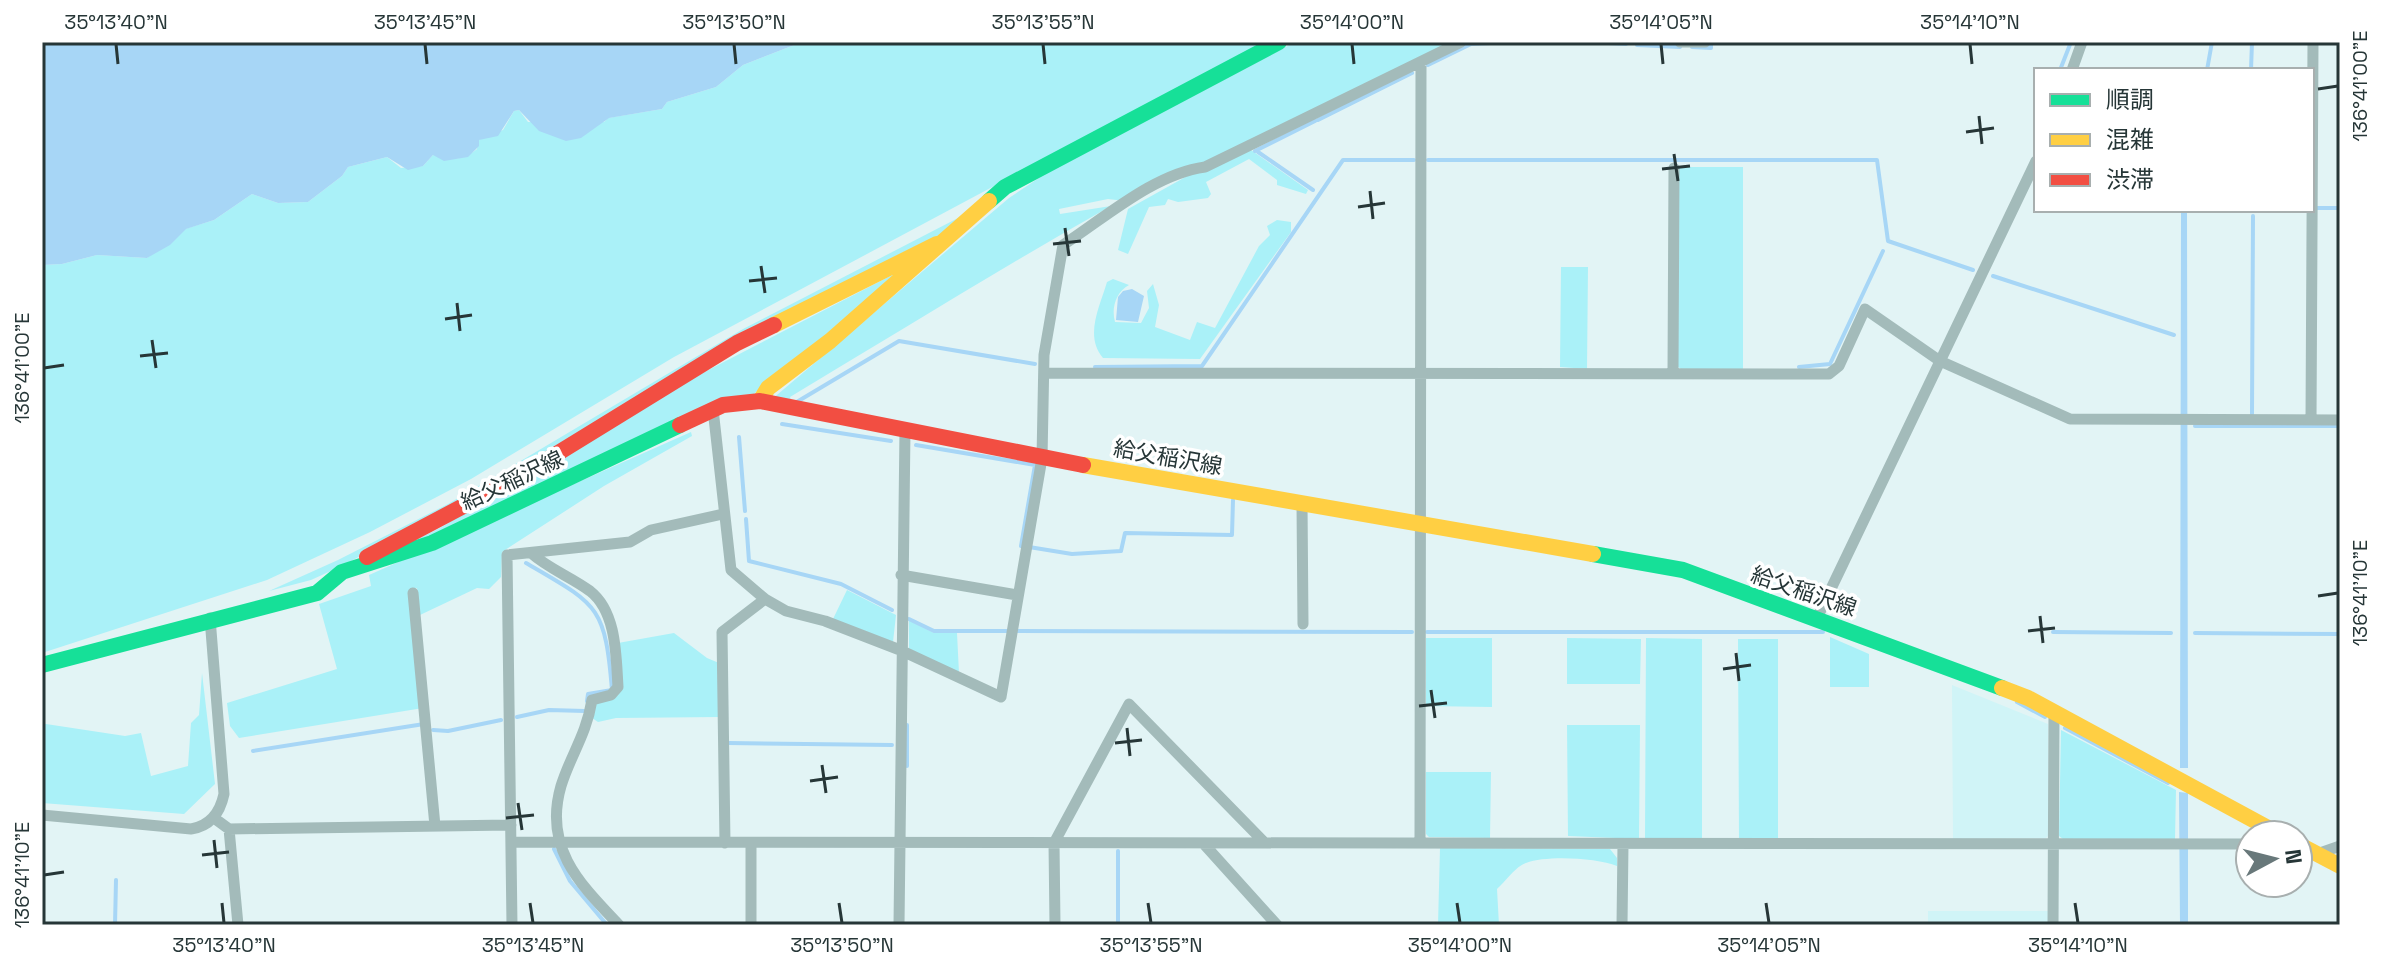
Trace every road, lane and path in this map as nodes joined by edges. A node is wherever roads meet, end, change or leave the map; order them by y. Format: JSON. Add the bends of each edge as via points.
{"nodes":[{"id":1,"x":1279,"y":42,"type":"edge"},
{"id":2,"x":1461,"y":42,"type":"edge"},
{"id":3,"x":1680,"y":42,"type":"edge"},
{"id":4,"x":1705,"y":42,"type":"edge"},
{"id":5,"x":2082,"y":42,"type":"edge"},
{"id":6,"x":2313,"y":42,"type":"edge"},
{"id":7,"x":1421,"y":63,"type":"junction"},
{"id":8,"x":2073,"y":68,"type":"edge"},
{"id":9,"x":2313,"y":68,"type":"edge"},
{"id":10,"x":2034,"y":165,"type":"edge"},
{"id":11,"x":1674,"y":168,"type":"dead end"},
{"id":12,"x":2312,"y":212,"type":"edge"},
{"id":13,"x":937,"y":244,"type":"junction"},
{"id":14,"x":1940,"y":361,"type":"junction"},
{"id":15,"x":1044,"y":373,"type":"junction"},
{"id":16,"x":1420,"y":373,"type":"junction"},
{"id":17,"x":1673,"y":373,"type":"junction"},
{"id":18,"x":760,"y":401,"type":"junction"},
{"id":19,"x":713,"y":409,"type":"junction"},
{"id":20,"x":2311,"y":420,"type":"junction"},
{"id":21,"x":2340,"y":420,"type":"edge"},
{"id":22,"x":905,"y":430,"type":"junction"},
{"id":23,"x":1042,"y":458,"type":"junction"},
{"id":24,"x":1302,"y":503,"type":"junction"},
{"id":25,"x":723,"y":514,"type":"junction"},
{"id":26,"x":1420,"y":524,"type":"junction"},
{"id":27,"x":531,"y":553,"type":"junction"},
{"id":28,"x":342,"y":572,"type":"junction"},
{"id":29,"x":901,"y":575,"type":"junction"},
{"id":30,"x":413,"y":593,"type":"dead end"},
{"id":31,"x":1017,"y":595,"type":"junction"},
{"id":32,"x":765,"y":599,"type":"junction"},
{"id":33,"x":210,"y":618,"type":"junction"},
{"id":34,"x":1817,"y":618,"type":"junction"},
{"id":35,"x":1303,"y":624,"type":"dead end"},
{"id":36,"x":900,"y":650,"type":"junction"},
{"id":37,"x":42,"y":665,"type":"edge"},
{"id":38,"x":2054,"y":713,"type":"junction"},
{"id":39,"x":42,"y":815,"type":"edge"},
{"id":40,"x":214,"y":818,"type":"junction"},
{"id":41,"x":2251,"y":819,"type":"edge"},
{"id":42,"x":511,"y":825,"type":"junction"},
{"id":43,"x":435,"y":826,"type":"junction"},
{"id":44,"x":229,"y":829,"type":"junction"},
{"id":45,"x":511,"y":842,"type":"junction"},
{"id":46,"x":557,"y":842,"type":"junction"},
{"id":47,"x":1420,"y":842,"type":"junction"},
{"id":48,"x":725,"y":843,"type":"junction"},
{"id":49,"x":751,"y":843,"type":"junction"},
{"id":50,"x":899,"y":843,"type":"junction"},
{"id":51,"x":1054,"y":843,"type":"junction"},
{"id":52,"x":1203,"y":843,"type":"junction"},
{"id":53,"x":1265,"y":843,"type":"junction"},
{"id":54,"x":1623,"y":844,"type":"junction"},
{"id":55,"x":2053,"y":844,"type":"junction"},
{"id":56,"x":2234,"y":844,"type":"edge"},
{"id":57,"x":2340,"y":846,"type":"edge"},
{"id":58,"x":2314,"y":852,"type":"edge"},
{"id":59,"x":2317,"y":854,"type":"junction"},
{"id":60,"x":2340,"y":866,"type":"edge"},
{"id":61,"x":238,"y":925,"type":"edge"},
{"id":62,"x":512,"y":925,"type":"edge"},
{"id":63,"x":619,"y":925,"type":"edge"},
{"id":64,"x":751,"y":925,"type":"edge"},
{"id":65,"x":899,"y":925,"type":"edge"},
{"id":66,"x":1055,"y":925,"type":"edge"},
{"id":67,"x":1277,"y":925,"type":"edge"},
{"id":68,"x":1622,"y":925,"type":"edge"},
{"id":69,"x":2053,"y":925,"type":"edge"}],
"edges":[{"from":1,"to":13,"type":"main road","via":[[1005,187]]},
{"from":2,"to":7,"type":"street"},
{"from":3,"to":4,"type":"street"},
{"from":5,"to":8,"type":"street"},
{"from":6,"to":9,"type":"street"},
{"from":7,"to":15,"type":"street","via":[[1205,167],[1185,170],[1063,245]]},
{"from":7,"to":16,"type":"street"},
{"from":10,"to":14,"type":"street"},
{"from":11,"to":17,"type":"street"},
{"from":12,"to":20,"type":"street"},
{"from":13,"to":18,"type":"main road","via":[[830,341],[768,388]]},
{"from":13,"to":28,"type":"main road","via":[[737,343],[524,474]]},
{"from":14,"to":17,"type":"street","via":[[1865,309],[1833,373]]},
{"from":14,"to":20,"type":"street","via":[[2070,419]]},
{"from":14,"to":34,"type":"street"},
{"from":15,"to":16,"type":"street"},
{"from":15,"to":23,"type":"street"},
{"from":16,"to":17,"type":"street"},
{"from":16,"to":26,"type":"street"},
{"from":18,"to":19,"type":"main road","name":"給父稲沢線"},
{"from":18,"to":22,"type":"main road","name":"給父稲沢線"},
{"from":19,"to":25,"type":"street"},
{"from":19,"to":28,"type":"main road","name":"給父稲沢線","via":[[432,543]]},
{"from":20,"to":21,"type":"street"},
{"from":22,"to":23,"type":"main road","name":"給父稲沢線"},
{"from":22,"to":29,"type":"street"},
{"from":23,"to":24,"type":"main road","name":"給父稲沢線"},
{"from":23,"to":31,"type":"street"},
{"from":24,"to":26,"type":"main road","name":"給父稲沢線"},
{"from":24,"to":35,"type":"street"},
{"from":25,"to":27,"type":"street","via":[[651,530],[630,542]]},
{"from":25,"to":32,"type":"street","via":[[728,565]]},
{"from":26,"to":34,"type":"main road","name":"給父稲沢線","via":[[1683,570]]},
{"from":26,"to":47,"type":"street"},
{"from":27,"to":42,"type":"street","via":[[507,555]]},
{"from":27,"to":46,"type":"street","via":[[591,592],[615,641],[618,687],[611,695],[592,700],[587,729],[561,787]]},
{"from":28,"to":33,"type":"main road","name":"給父稲沢線","via":[[317,593]]},
{"from":29,"to":31,"type":"street"},
{"from":29,"to":36,"type":"street"},
{"from":30,"to":43,"type":"street"},
{"from":31,"to":36,"type":"street","via":[[1001,697]]},
{"from":32,"to":36,"type":"street"},
{"from":32,"to":48,"type":"street","via":[[722,632]]},
{"from":33,"to":37,"type":"main road","name":"給父稲沢線"},
{"from":33,"to":40,"type":"street","via":[[224,794]]},
{"from":34,"to":38,"type":"main road","name":"給父稲沢線","via":[[1976,677]]},
{"from":36,"to":50,"type":"street"},
{"from":38,"to":41,"type":"main road","name":"給父稲沢線"},
{"from":38,"to":55,"type":"street"},
{"from":39,"to":40,"type":"street","via":[[191,829]]},
{"from":40,"to":44,"type":"street"},
{"from":42,"to":43,"type":"street"},
{"from":42,"to":45,"type":"street"},
{"from":43,"to":44,"type":"street"},
{"from":44,"to":61,"type":"street"},
{"from":45,"to":46,"type":"street"},
{"from":45,"to":62,"type":"street"},
{"from":46,"to":48,"type":"street"},
{"from":46,"to":63,"type":"street","via":[[587,891]]},
{"from":47,"to":53,"type":"street"},
{"from":47,"to":54,"type":"street"},
{"from":48,"to":49,"type":"street"},
{"from":49,"to":50,"type":"street"},
{"from":49,"to":64,"type":"street"},
{"from":50,"to":51,"type":"street"},
{"from":50,"to":65,"type":"street"},
{"from":51,"to":52,"type":"street"},
{"from":51,"to":53,"type":"street","via":[[1129,704]]},
{"from":51,"to":66,"type":"street"},
{"from":52,"to":53,"type":"street"},
{"from":52,"to":67,"type":"street"},
{"from":54,"to":55,"type":"street"},
{"from":54,"to":68,"type":"street"},
{"from":55,"to":56,"type":"street"},
{"from":55,"to":69,"type":"street"},
{"from":57,"to":59,"type":"street"},
{"from":58,"to":59,"type":"main road"},
{"from":59,"to":60,"type":"main road"}]}
